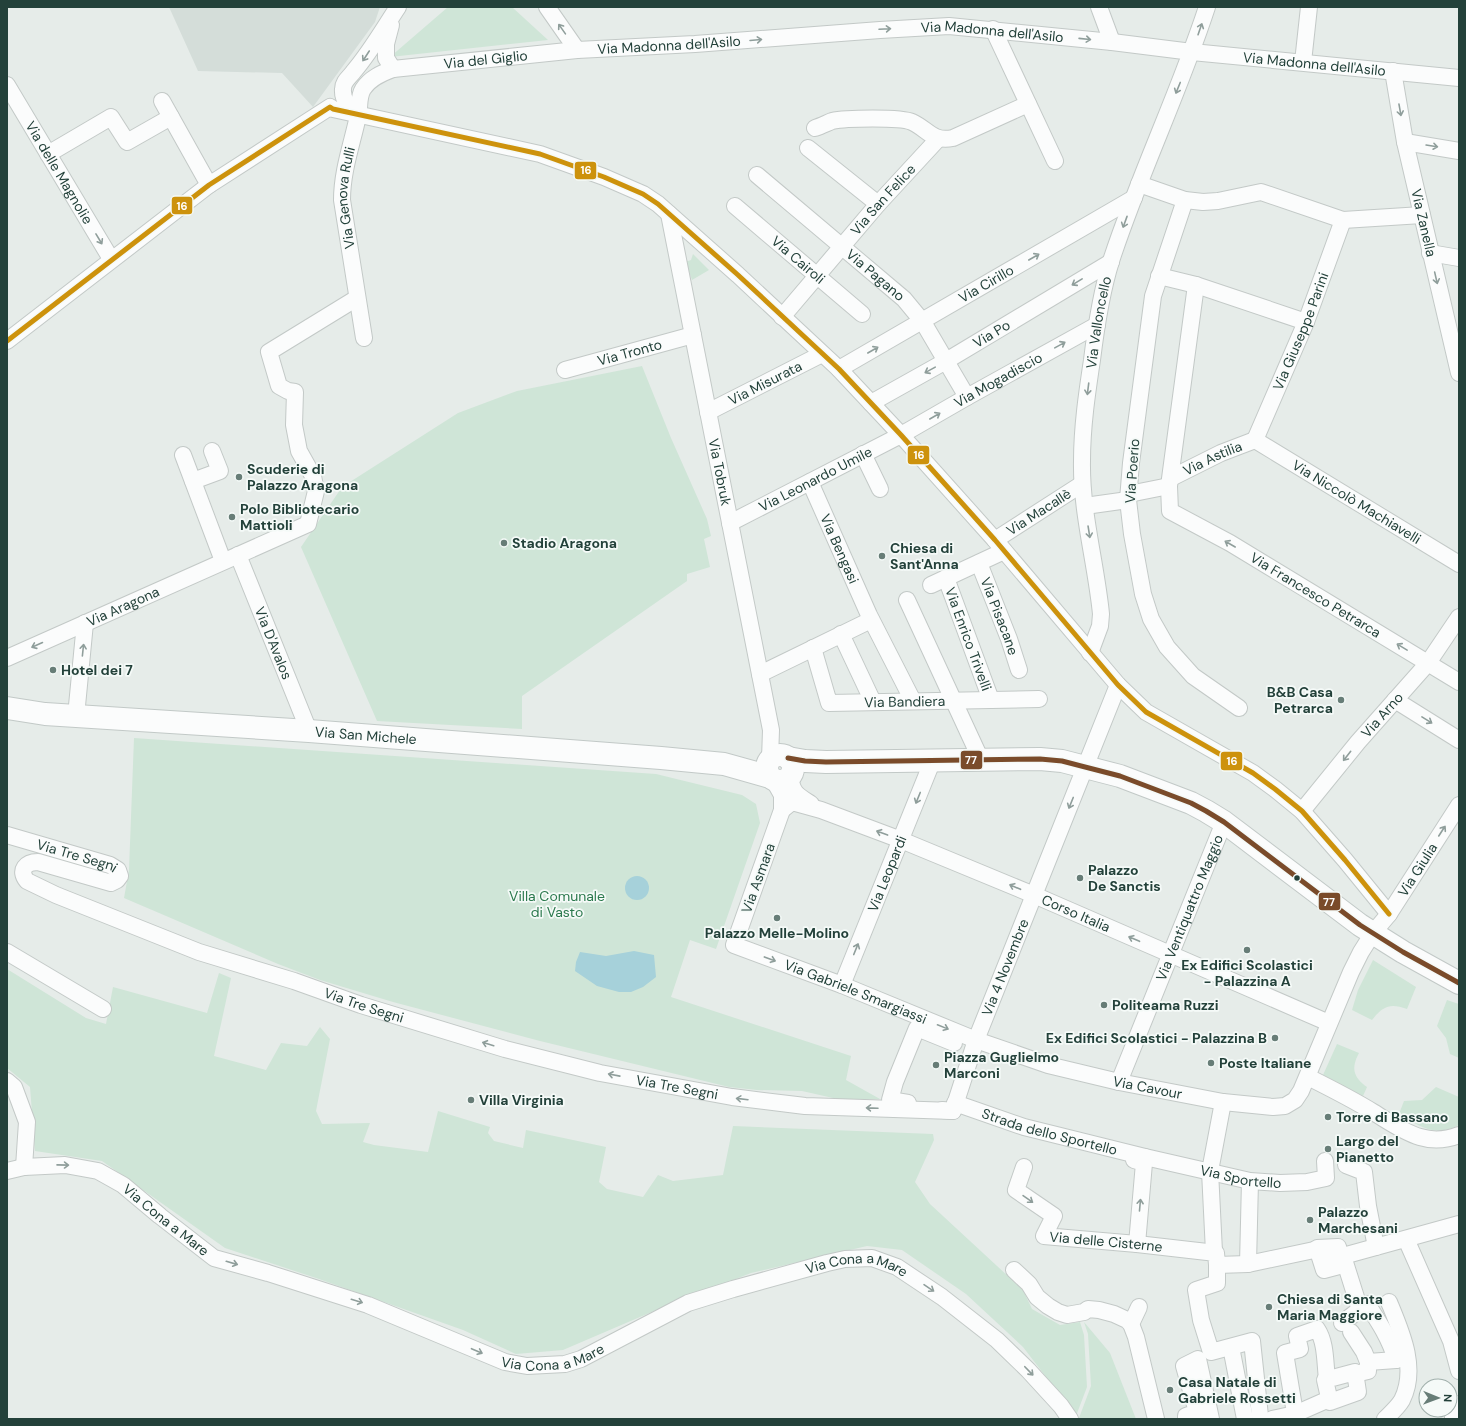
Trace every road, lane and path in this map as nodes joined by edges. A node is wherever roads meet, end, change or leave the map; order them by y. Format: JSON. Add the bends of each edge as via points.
{"nodes":[{"id":1,"x":547,"y":7,"type":"edge"},
{"id":2,"x":1099,"y":7,"type":"edge"},
{"id":3,"x":1207,"y":7,"type":"edge"},
{"id":4,"x":1309,"y":7,"type":"edge"},
{"id":5,"x":397,"y":9,"type":"edge"},
{"id":6,"x":993,"y":29,"type":"junction"},
{"id":7,"x":1112,"y":42,"type":"junction"},
{"id":8,"x":577,"y":50,"type":"junction"},
{"id":9,"x":1192,"y":52,"type":"junction"},
{"id":10,"x":1303,"y":62,"type":"junction"},
{"id":11,"x":393,"y":69,"type":"junction"},
{"id":12,"x":1393,"y":72,"type":"junction"},
{"id":13,"x":1459,"y":78,"type":"edge"},
{"id":14,"x":7,"y":85,"type":"edge"},
{"id":15,"x":360,"y":98,"type":"joint"},
{"id":16,"x":162,"y":101,"type":"dead end"},
{"id":17,"x":1028,"y":104,"type":"junction"},
{"id":18,"x":358,"y":114,"type":"junction"},
{"id":19,"x":171,"y":117,"type":"junction"},
{"id":20,"x":815,"y":128,"type":"dead end"},
{"id":21,"x":938,"y":139,"type":"junction"},
{"id":22,"x":1405,"y":142,"type":"junction"},
{"id":23,"x":808,"y":148,"type":"dead end"},
{"id":24,"x":1459,"y":151,"type":"edge"},
{"id":25,"x":48,"y":154,"type":"junction"},
{"id":26,"x":1056,"y":160,"type":"dead end"},
{"id":27,"x":757,"y":175,"type":"dead end"},
{"id":28,"x":209,"y":185,"type":"junction"},
{"id":29,"x":1137,"y":191,"type":"junction"},
{"id":30,"x":1185,"y":200,"type":"junction"},
{"id":31,"x":878,"y":204,"type":"junction"},
{"id":32,"x":735,"y":206,"type":"dead end"},
{"id":33,"x":669,"y":214,"type":"junction"},
{"id":34,"x":1422,"y":215,"type":"junction"},
{"id":35,"x":1343,"y":220,"type":"junction"},
{"id":36,"x":842,"y":246,"type":"junction"},
{"id":37,"x":1430,"y":253,"type":"junction"},
{"id":38,"x":1459,"y":258,"type":"edge"},
{"id":39,"x":112,"y":259,"type":"junction"},
{"id":40,"x":1111,"y":262,"type":"junction"},
{"id":41,"x":817,"y":275,"type":"junction"},
{"id":42,"x":1159,"y":276,"type":"junction"},
{"id":43,"x":1196,"y":285,"type":"junction"},
{"id":44,"x":357,"y":298,"type":"junction"},
{"id":45,"x":862,"y":314,"type":"dead end"},
{"id":46,"x":782,"y":317,"type":"junction"},
{"id":47,"x":923,"y":322,"type":"junction"},
{"id":48,"x":1306,"y":322,"type":"junction"},
{"id":49,"x":1096,"y":325,"type":"junction"},
{"id":50,"x":693,"y":334,"type":"junction"},
{"id":51,"x":364,"y":338,"type":"dead end"},
{"id":52,"x":7,"y":341,"type":"edge"},
{"id":53,"x":822,"y":354,"type":"junction"},
{"id":54,"x":946,"y":361,"type":"junction"},
{"id":55,"x":839,"y":369,"type":"junction"},
{"id":56,"x":565,"y":370,"type":"dead end"},
{"id":57,"x":1459,"y":373,"type":"edge"},
{"id":58,"x":967,"y":397,"type":"junction"},
{"id":59,"x":871,"y":403,"type":"junction"},
{"id":60,"x":708,"y":412,"type":"junction"},
{"id":61,"x":901,"y":436,"type":"junction"},
{"id":62,"x":1255,"y":440,"type":"junction"},
{"id":63,"x":212,"y":451,"type":"dead end"},
{"id":64,"x":863,"y":454,"type":"junction"},
{"id":65,"x":183,"y":455,"type":"dead end"},
{"id":66,"x":193,"y":481,"type":"junction"},
{"id":67,"x":810,"y":482,"type":"junction"},
{"id":68,"x":1170,"y":482,"type":"junction"},
{"id":69,"x":1082,"y":484,"type":"junction"},
{"id":70,"x":880,"y":490,"type":"dead end"},
{"id":71,"x":1129,"y":497,"type":"junction"},
{"id":72,"x":1085,"y":506,"type":"junction"},
{"id":73,"x":730,"y":523,"type":"junction"},
{"id":74,"x":1000,"y":546,"type":"junction"},
{"id":75,"x":238,"y":554,"type":"junction"},
{"id":76,"x":223,"y":561,"type":"junction"},
{"id":77,"x":979,"y":563,"type":"junction"},
{"id":78,"x":1459,"y":564,"type":"edge"},
{"id":79,"x":946,"y":578,"type":"junction"},
{"id":80,"x":931,"y":585,"type":"dead end"},
{"id":81,"x":907,"y":600,"type":"dead end"},
{"id":82,"x":870,"y":618,"type":"junction"},
{"id":83,"x":1458,"y":621,"type":"edge"},
{"id":84,"x":85,"y":623,"type":"junction"},
{"id":85,"x":841,"y":634,"type":"junction"},
{"id":86,"x":813,"y":648,"type":"junction"},
{"id":87,"x":1090,"y":653,"type":"junction"},
{"id":88,"x":7,"y":658,"type":"edge"},
{"id":89,"x":1428,"y":663,"type":"junction"},
{"id":90,"x":1019,"y":670,"type":"dead end"},
{"id":91,"x":760,"y":674,"type":"junction"},
{"id":92,"x":1459,"y":682,"type":"edge"},
{"id":93,"x":1118,"y":685,"type":"junction"},
{"id":94,"x":1039,"y":699,"type":"dead end"},
{"id":95,"x":991,"y":700,"type":"junction"},
{"id":96,"x":1395,"y":700,"type":"junction"},
{"id":97,"x":913,"y":701,"type":"junction"},
{"id":98,"x":954,"y":701,"type":"junction"},
{"id":99,"x":1111,"y":701,"type":"junction"},
{"id":100,"x":873,"y":702,"type":"junction"},
{"id":101,"x":7,"y":708,"type":"edge"},
{"id":102,"x":1239,"y":708,"type":"dead end"},
{"id":103,"x":1146,"y":712,"type":"junction"},
{"id":104,"x":76,"y":716,"type":"junction"},
{"id":105,"x":309,"y":731,"type":"junction"},
{"id":106,"x":1459,"y":740,"type":"edge"},
{"id":107,"x":981,"y":760,"type":"junction"},
{"id":108,"x":932,"y":762,"type":"junction"},
{"id":109,"x":789,"y":766,"type":"junction"},
{"id":110,"x":1085,"y":767,"type":"junction"},
{"id":111,"x":802,"y":802,"type":"junction"},
{"id":112,"x":1459,"y":805,"type":"edge"},
{"id":113,"x":782,"y":810,"type":"junction"},
{"id":114,"x":1302,"y":811,"type":"junction"},
{"id":115,"x":1224,"y":822,"type":"junction"},
{"id":116,"x":7,"y":835,"type":"edge"},
{"id":117,"x":901,"y":840,"type":"junction"},
{"id":118,"x":1034,"y":895,"type":"junction"},
{"id":119,"x":1389,"y":914,"type":"junction"},
{"id":120,"x":1373,"y":933,"type":"junction"},
{"id":121,"x":734,"y":945,"type":"joint"},
{"id":122,"x":7,"y":952,"type":"edge"},
{"id":123,"x":1170,"y":954,"type":"junction"},
{"id":124,"x":1459,"y":983,"type":"edge"},
{"id":125,"x":842,"y":985,"type":"junction"},
{"id":126,"x":103,"y":1008,"type":"dead end"},
{"id":127,"x":1329,"y":1023,"type":"junction"},
{"id":128,"x":975,"y":1045,"type":"junction"},
{"id":129,"x":1308,"y":1077,"type":"junction"},
{"id":130,"x":7,"y":1081,"type":"edge"},
{"id":131,"x":1119,"y":1082,"type":"junction"},
{"id":132,"x":1224,"y":1102,"type":"junction"},
{"id":133,"x":954,"y":1107,"type":"junction"},
{"id":134,"x":1459,"y":1135,"type":"edge"},
{"id":135,"x":1034,"y":1137,"type":"dead end"},
{"id":136,"x":1144,"y":1160,"type":"junction"},
{"id":137,"x":1325,"y":1160,"type":"dead end"},
{"id":138,"x":1346,"y":1165,"type":"dead end"},
{"id":139,"x":24,"y":1167,"type":"junction"},
{"id":140,"x":1024,"y":1168,"type":"dead end"},
{"id":141,"x":7,"y":1171,"type":"edge"},
{"id":142,"x":1210,"y":1171,"type":"junction"},
{"id":143,"x":1250,"y":1181,"type":"junction"},
{"id":144,"x":1459,"y":1224,"type":"edge"},
{"id":145,"x":1406,"y":1239,"type":"junction"},
{"id":146,"x":1137,"y":1244,"type":"junction"},
{"id":147,"x":1376,"y":1247,"type":"junction"},
{"id":148,"x":1342,"y":1256,"type":"junction"},
{"id":149,"x":1215,"y":1259,"type":"junction"},
{"id":150,"x":1248,"y":1264,"type":"junction"},
{"id":151,"x":1014,"y":1270,"type":"dead end"},
{"id":152,"x":1389,"y":1302,"type":"dead end"},
{"id":153,"x":1139,"y":1307,"type":"dead end"},
{"id":154,"x":1364,"y":1307,"type":"junction"},
{"id":155,"x":1131,"y":1324,"type":"junction"},
{"id":156,"x":1231,"y":1347,"type":"junction"},
{"id":157,"x":1402,"y":1358,"type":"junction"},
{"id":158,"x":1368,"y":1362,"type":"junction"},
{"id":159,"x":1459,"y":1371,"type":"edge"},
{"id":160,"x":1355,"y":1374,"type":"junction"},
{"id":161,"x":1327,"y":1379,"type":"junction"},
{"id":162,"x":1330,"y":1399,"type":"junction"},
{"id":163,"x":1296,"y":1417,"type":"edge"},
{"id":164,"x":1257,"y":1418,"type":"edge"},
{"id":165,"x":1070,"y":1419,"type":"edge"},
{"id":166,"x":1156,"y":1419,"type":"edge"},
{"id":167,"x":1186,"y":1419,"type":"edge"},
{"id":168,"x":1211,"y":1419,"type":"edge"},
{"id":169,"x":1385,"y":1419,"type":"edge"}],
"edges":[{"from":8,"to":1,"type":"street","name":"Via Madonna dell'Asilo","one_way":true},
{"from":2,"to":7,"type":"street"},
{"from":9,"to":3,"type":"street","name":"Via Valloncello","one_way":true},
{"from":4,"to":10,"type":"street"},
{"from":5,"to":11,"type":"street","via":[[386,44],[386,58]]},
{"from":5,"to":18,"type":"street","one_way":true,"via":[[362,62],[345,81],[344,97],[347,104]]},
{"from":6,"to":7,"type":"street","name":"Via Madonna dell'Asilo","one_way":true},
{"from":8,"to":6,"type":"street","name":"Via Madonna dell'Asilo","one_way":true,"via":[[949,26]]},
{"from":6,"to":17,"type":"street"},
{"from":7,"to":9,"type":"street","name":"Via Madonna dell'Asilo"},
{"from":8,"to":11,"type":"street","name":"Via del Giglio"},
{"from":9,"to":10,"type":"street","name":"Via Madonna dell'Asilo"},
{"from":9,"to":29,"type":"street","name":"Via Valloncello","one_way":true},
{"from":10,"to":12,"type":"street","name":"Via Madonna dell'Asilo"},
{"from":11,"to":15,"type":"street","name":"Via del Giglio","via":[[374,78],[363,89]]},
{"from":12,"to":13,"type":"street","name":"Via Madonna dell'Asilo"},
{"from":12,"to":22,"type":"street","name":"Via Zanella","one_way":true},
{"from":14,"to":25,"type":"street","name":"Via delle Magnolie"},
{"from":15,"to":18,"type":"street","name":"Via Genova Rulli"},
{"from":16,"to":19,"type":"street"},
{"from":17,"to":21,"type":"street","via":[[953,138]]},
{"from":17,"to":26,"type":"street"},
{"from":18,"to":28,"type":"street","via":[[330,107]]},
{"from":18,"to":33,"type":"street","via":[[540,154],[643,194]]},
{"from":18,"to":44,"type":"street","name":"Via Genova Rulli","via":[[342,187]]},
{"from":19,"to":25,"type":"street","via":[[127,142],[111,117]]},
{"from":19,"to":28,"type":"street"},
{"from":20,"to":21,"type":"street","via":[[834,121],[898,119],[911,122]]},
{"from":21,"to":31,"type":"street","name":"Via San Felice"},
{"from":22,"to":24,"type":"street","one_way":true},
{"from":22,"to":34,"type":"street","name":"Via Zanella"},
{"from":23,"to":31,"type":"street"},
{"from":25,"to":39,"type":"street","name":"Via delle Magnolie","one_way":true},
{"from":27,"to":36,"type":"street","name":"Via Pagano"},
{"from":28,"to":39,"type":"street"},
{"from":29,"to":30,"type":"street"},
{"from":29,"to":40,"type":"street","name":"Via Valloncello","one_way":true},
{"from":47,"to":29,"type":"street","name":"Via Cirillo","one_way":true},
{"from":30,"to":35,"type":"street","via":[[1218,201],[1261,192]]},
{"from":30,"to":42,"type":"street","name":"Via Poerio"},
{"from":31,"to":36,"type":"street","name":"Via San Felice"},
{"from":32,"to":41,"type":"street","name":"Via Cairoli"},
{"from":33,"to":46,"type":"street"},
{"from":33,"to":50,"type":"street","name":"Via Tobruk"},
{"from":34,"to":35,"type":"street"},
{"from":34,"to":37,"type":"street","name":"Via Zanella"},
{"from":35,"to":48,"type":"street","name":"Via Giuseppe Parini"},
{"from":36,"to":41,"type":"street","name":"Via San Felice"},
{"from":36,"to":47,"type":"street","name":"Via Pagano","via":[[904,299]]},
{"from":37,"to":38,"type":"street"},
{"from":37,"to":57,"type":"street","name":"Via Zanella","one_way":true},
{"from":39,"to":52,"type":"street"},
{"from":40,"to":49,"type":"street","name":"Via Valloncello"},
{"from":40,"to":54,"type":"street","name":"Via Po","one_way":true},
{"from":41,"to":45,"type":"street","name":"Via Cairoli"},
{"from":41,"to":46,"type":"street","name":"Via San Felice"},
{"from":42,"to":43,"type":"street"},
{"from":42,"to":71,"type":"street","name":"Via Poerio","via":[[1148,329]]},
{"from":43,"to":48,"type":"street"},
{"from":43,"to":68,"type":"street"},
{"from":44,"to":51,"type":"street","name":"Via Genova Rulli"},
{"from":44,"to":75,"type":"street","name":"Via Aragona","via":[[269,352],[279,386],[295,392],[294,426],[299,451],[312,476],[316,491],[308,524]]},
{"from":46,"to":53,"type":"street"},
{"from":47,"to":54,"type":"street","name":"Via Pagano"},
{"from":55,"to":47,"type":"street","name":"Via Cirillo","one_way":true},
{"from":48,"to":62,"type":"street","name":"Via Giuseppe Parini"},
{"from":58,"to":49,"type":"street","name":"Via Mogadiscio","one_way":true},
{"from":49,"to":69,"type":"street","name":"Via Valloncello","one_way":true,"via":[[1083,436]]},
{"from":50,"to":56,"type":"street","name":"Via Tronto"},
{"from":50,"to":60,"type":"street","name":"Via Tobruk"},
{"from":53,"to":55,"type":"street"},
{"from":53,"to":60,"type":"street","name":"Via Misurata"},
{"from":54,"to":58,"type":"street","name":"Via Pagano"},
{"from":54,"to":59,"type":"street","name":"Via Po","one_way":true},
{"from":55,"to":59,"type":"street"},
{"from":61,"to":58,"type":"street","name":"Via Mogadiscio","one_way":true},
{"from":59,"to":61,"type":"street"},
{"from":60,"to":73,"type":"street","name":"Via Tobruk"},
{"from":61,"to":64,"type":"street","name":"Via Leonardo Umile"},
{"from":61,"to":74,"type":"street"},
{"from":62,"to":68,"type":"street","name":"Via Astilia","via":[[1220,453]]},
{"from":62,"to":78,"type":"street","name":"Via Niccolò Machiavelli"},
{"from":63,"to":66,"type":"street","via":[[220,472]]},
{"from":64,"to":67,"type":"street","name":"Via Leonardo Umile"},
{"from":64,"to":70,"type":"street"},
{"from":65,"to":66,"type":"street"},
{"from":66,"to":76,"type":"street"},
{"from":67,"to":73,"type":"street","name":"Via Leonardo Umile"},
{"from":67,"to":82,"type":"street","name":"Via Bengasi"},
{"from":68,"to":71,"type":"street","name":"Via Astilia"},
{"from":89,"to":68,"type":"street","name":"Via Francesco Petrarca","one_way":true,"via":[[1230,543],[1170,510]]},
{"from":69,"to":72,"type":"street","name":"Via Valloncello"},
{"from":69,"to":74,"type":"street","name":"Via Macallè"},
{"from":71,"to":72,"type":"street","name":"Via Astilia"},
{"from":71,"to":102,"type":"street","name":"Via Poerio","via":[[1132,534],[1143,594],[1152,619],[1167,647],[1193,676]]},
{"from":72,"to":87,"type":"street","name":"Via Valloncello","one_way":true,"via":[[1101,614],[1100,626]]},
{"from":73,"to":91,"type":"street","name":"Via Tobruk"},
{"from":74,"to":77,"type":"street","name":"Via Macallè"},
{"from":74,"to":87,"type":"street"},
{"from":75,"to":76,"type":"street","name":"Via Aragona"},
{"from":75,"to":105,"type":"street","name":"Via D'Avalos"},
{"from":76,"to":84,"type":"street","name":"Via Aragona"},
{"from":77,"to":79,"type":"street","name":"Via Macallè"},
{"from":77,"to":90,"type":"street","name":"Via Pisacane"},
{"from":79,"to":80,"type":"street","name":"Via Macallè"},
{"from":79,"to":95,"type":"street","name":"Via Enrico Trivelli"},
{"from":81,"to":98,"type":"street"},
{"from":82,"to":85,"type":"street"},
{"from":82,"to":97,"type":"street","name":"Via Bengasi"},
{"from":83,"to":89,"type":"street","name":"Via Arno"},
{"from":84,"to":88,"type":"street","name":"Via Aragona","one_way":true},
{"from":104,"to":84,"type":"street","one_way":true},
{"from":85,"to":86,"type":"street"},
{"from":85,"to":100,"type":"street"},
{"from":86,"to":91,"type":"street"},
{"from":86,"to":100,"type":"street","name":"Via Bandiera","via":[[828,703]]},
{"from":87,"to":93,"type":"street"},
{"from":89,"to":92,"type":"street","name":"Via Francesco Petrarca"},
{"from":89,"to":96,"type":"street","name":"Via Arno"},
{"from":91,"to":109,"type":"street","name":"Via Tobruk","via":[[771,730]]},
{"from":93,"to":99,"type":"street","name":"Via 4 Novembre"},
{"from":93,"to":103,"type":"street"},
{"from":94,"to":95,"type":"street","name":"Via Bandiera"},
{"from":95,"to":98,"type":"street","name":"Via Bandiera"},
{"from":96,"to":106,"type":"street","one_way":true},
{"from":96,"to":114,"type":"street","name":"Via Arno","one_way":true},
{"from":97,"to":98,"type":"street","name":"Via Bandiera"},
{"from":97,"to":100,"type":"street","name":"Via Bandiera"},
{"from":98,"to":107,"type":"street"},
{"from":99,"to":103,"type":"street"},
{"from":99,"to":110,"type":"street","name":"Via 4 Novembre"},
{"from":101,"to":104,"type":"street","name":"Via San Michele"},
{"from":103,"to":114,"type":"street","via":[[1253,773]]},
{"from":104,"to":105,"type":"street","name":"Via San Michele"},
{"from":105,"to":109,"type":"street","name":"Via San Michele","via":[[724,764]]},
{"from":107,"to":108,"type":"street","name":"Via San Michele"},
{"from":107,"to":110,"type":"street","name":"Via San Michele","via":[[1040,759]]},
{"from":108,"to":109,"type":"street","name":"Via San Michele"},
{"from":108,"to":117,"type":"street","name":"Via Leopardi","one_way":true},
{"from":109,"to":111,"type":"street","via":[[793,790]]},
{"from":109,"to":113,"type":"street","via":[[782,795]]},
{"from":110,"to":115,"type":"street","name":"Via San Michele","via":[[1120,776],[1191,803]]},
{"from":110,"to":118,"type":"street","name":"Via 4 Novembre","one_way":true},
{"from":111,"to":113,"type":"street","via":[[792,802]]},
{"from":117,"to":111,"type":"street","name":"Corso Italia","one_way":true},
{"from":119,"to":112,"type":"street","name":"Via Giulia","one_way":true},
{"from":113,"to":121,"type":"street","name":"Via Asmara"},
{"from":114,"to":119,"type":"street"},
{"from":115,"to":120,"type":"street","name":"Via San Michele"},
{"from":115,"to":123,"type":"street","name":"Via Ventiquattro Maggio"},
{"from":133,"to":116,"type":"street","name":"Via Tre Segni","one_way":true,"via":[[805,1106],[732,1097],[600,1073],[505,1049],[199,952],[56,895],[24,877],[23,870],[26,864],[38,862],[111,883],[120,876],[118,870],[110,865]]},
{"from":118,"to":117,"type":"street","name":"Corso Italia","one_way":true},
{"from":125,"to":117,"type":"street","name":"Via Leopardi","one_way":true},
{"from":123,"to":118,"type":"street","name":"Corso Italia","one_way":true},
{"from":118,"to":128,"type":"street","name":"Via 4 Novembre"},
{"from":119,"to":120,"type":"street","name":"Via Giulia"},
{"from":120,"to":124,"type":"street","name":"Via San Michele"},
{"from":120,"to":127,"type":"street","name":"Via Giulia","via":[[1358,958]]},
{"from":121,"to":125,"type":"street","name":"Via Gabriele Smargiassi","one_way":true},
{"from":122,"to":126,"type":"street"},
{"from":123,"to":127,"type":"street","name":"Corso Italia"},
{"from":123,"to":131,"type":"street","name":"Via Ventiquattro Maggio"},
{"from":125,"to":128,"type":"street","name":"Via Gabriele Smargiassi","one_way":true},
{"from":127,"to":129,"type":"street","name":"Via Cavour"},
{"from":128,"to":131,"type":"street","name":"Via Cavour"},
{"from":128,"to":133,"type":"street"},
{"from":128,"to":133,"type":"street","via":[[916,1028],[890,1100]]},
{"from":129,"to":132,"type":"street","name":"Via Cavour","via":[[1295,1100],[1285,1106]]},
{"from":129,"to":134,"type":"street","via":[[1420,1137],[1439,1140]]},
{"from":130,"to":139,"type":"street","via":[[14,1087],[27,1122]]},
{"from":131,"to":132,"type":"street","name":"Via Cavour"},
{"from":132,"to":142,"type":"street"},
{"from":133,"to":136,"type":"street","name":"Strada dello Sportello"},
{"from":135,"to":136,"type":"street"},
{"from":136,"to":142,"type":"street","name":"Via Sportello"},
{"from":146,"to":136,"type":"street","one_way":true},
{"from":137,"to":143,"type":"street","name":"Via Sportello","via":[[1326,1178],[1307,1182]]},
{"from":138,"to":147,"type":"street","via":[[1364,1172]]},
{"from":139,"to":141,"type":"street","name":"Via Cona a Mare"},
{"from":139,"to":165,"type":"street","name":"Via Cona a Mare","one_way":true,"via":[[66,1165],[98,1171],[123,1185],[214,1258],[368,1305],[484,1354],[505,1362],[527,1366],[565,1364],[581,1359],[688,1303],[732,1289],[845,1259],[872,1258],[897,1266],[997,1340],[1033,1375]]},
{"from":140,"to":146,"type":"street","name":"Via delle Cisterne","one_way":true,"via":[[1016,1190],[1054,1216],[1044,1236]]},
{"from":142,"to":143,"type":"street","name":"Via Sportello"},
{"from":142,"to":149,"type":"street"},
{"from":143,"to":150,"type":"street"},
{"from":144,"to":145,"type":"street"},
{"from":145,"to":147,"type":"street"},
{"from":145,"to":159,"type":"street","via":[[1451,1341]]},
{"from":146,"to":149,"type":"street","name":"Via delle Cisterne"},
{"from":147,"to":148,"type":"street"},
{"from":148,"to":150,"type":"street","name":"Via delle Cisterne","via":[[1314,1250]]},
{"from":148,"to":154,"type":"street"},
{"from":149,"to":150,"type":"street","name":"Via delle Cisterne"},
{"from":149,"to":156,"type":"street","via":[[1217,1283],[1196,1290],[1201,1320],[1211,1352]]},
{"from":151,"to":155,"type":"street","via":[[1029,1284],[1037,1297],[1058,1312],[1067,1315],[1088,1309],[1099,1310],[1114,1314]]},
{"from":152,"to":157,"type":"street","via":[[1399,1326]]},
{"from":153,"to":155,"type":"street"},
{"from":154,"to":157,"type":"street","via":[[1378,1320]]},
{"from":154,"to":158,"type":"street","via":[[1347,1327]]},
{"from":155,"to":166,"type":"street"},
{"from":156,"to":164,"type":"street"},
{"from":156,"to":164,"type":"street","via":[[1252,1341]]},
{"from":157,"to":158,"type":"street"},
{"from":157,"to":169,"type":"street","via":[[1408,1380],[1404,1395]]},
{"from":158,"to":160,"type":"street","via":[[1368,1372]]},
{"from":160,"to":161,"type":"street"},
{"from":160,"to":162,"type":"street","via":[[1358,1392],[1330,1402]]},
{"from":161,"to":162,"type":"street","via":[[1325,1380]]},
{"from":161,"to":163,"type":"street","via":[[1317,1329],[1297,1336],[1300,1349],[1285,1353]]},
{"from":162,"to":163,"type":"street"},
{"from":163,"to":164,"type":"street"},
{"from":167,"to":168,"type":"street","via":[[1186,1416],[1197,1412],[1184,1366],[1198,1359]]}]}
